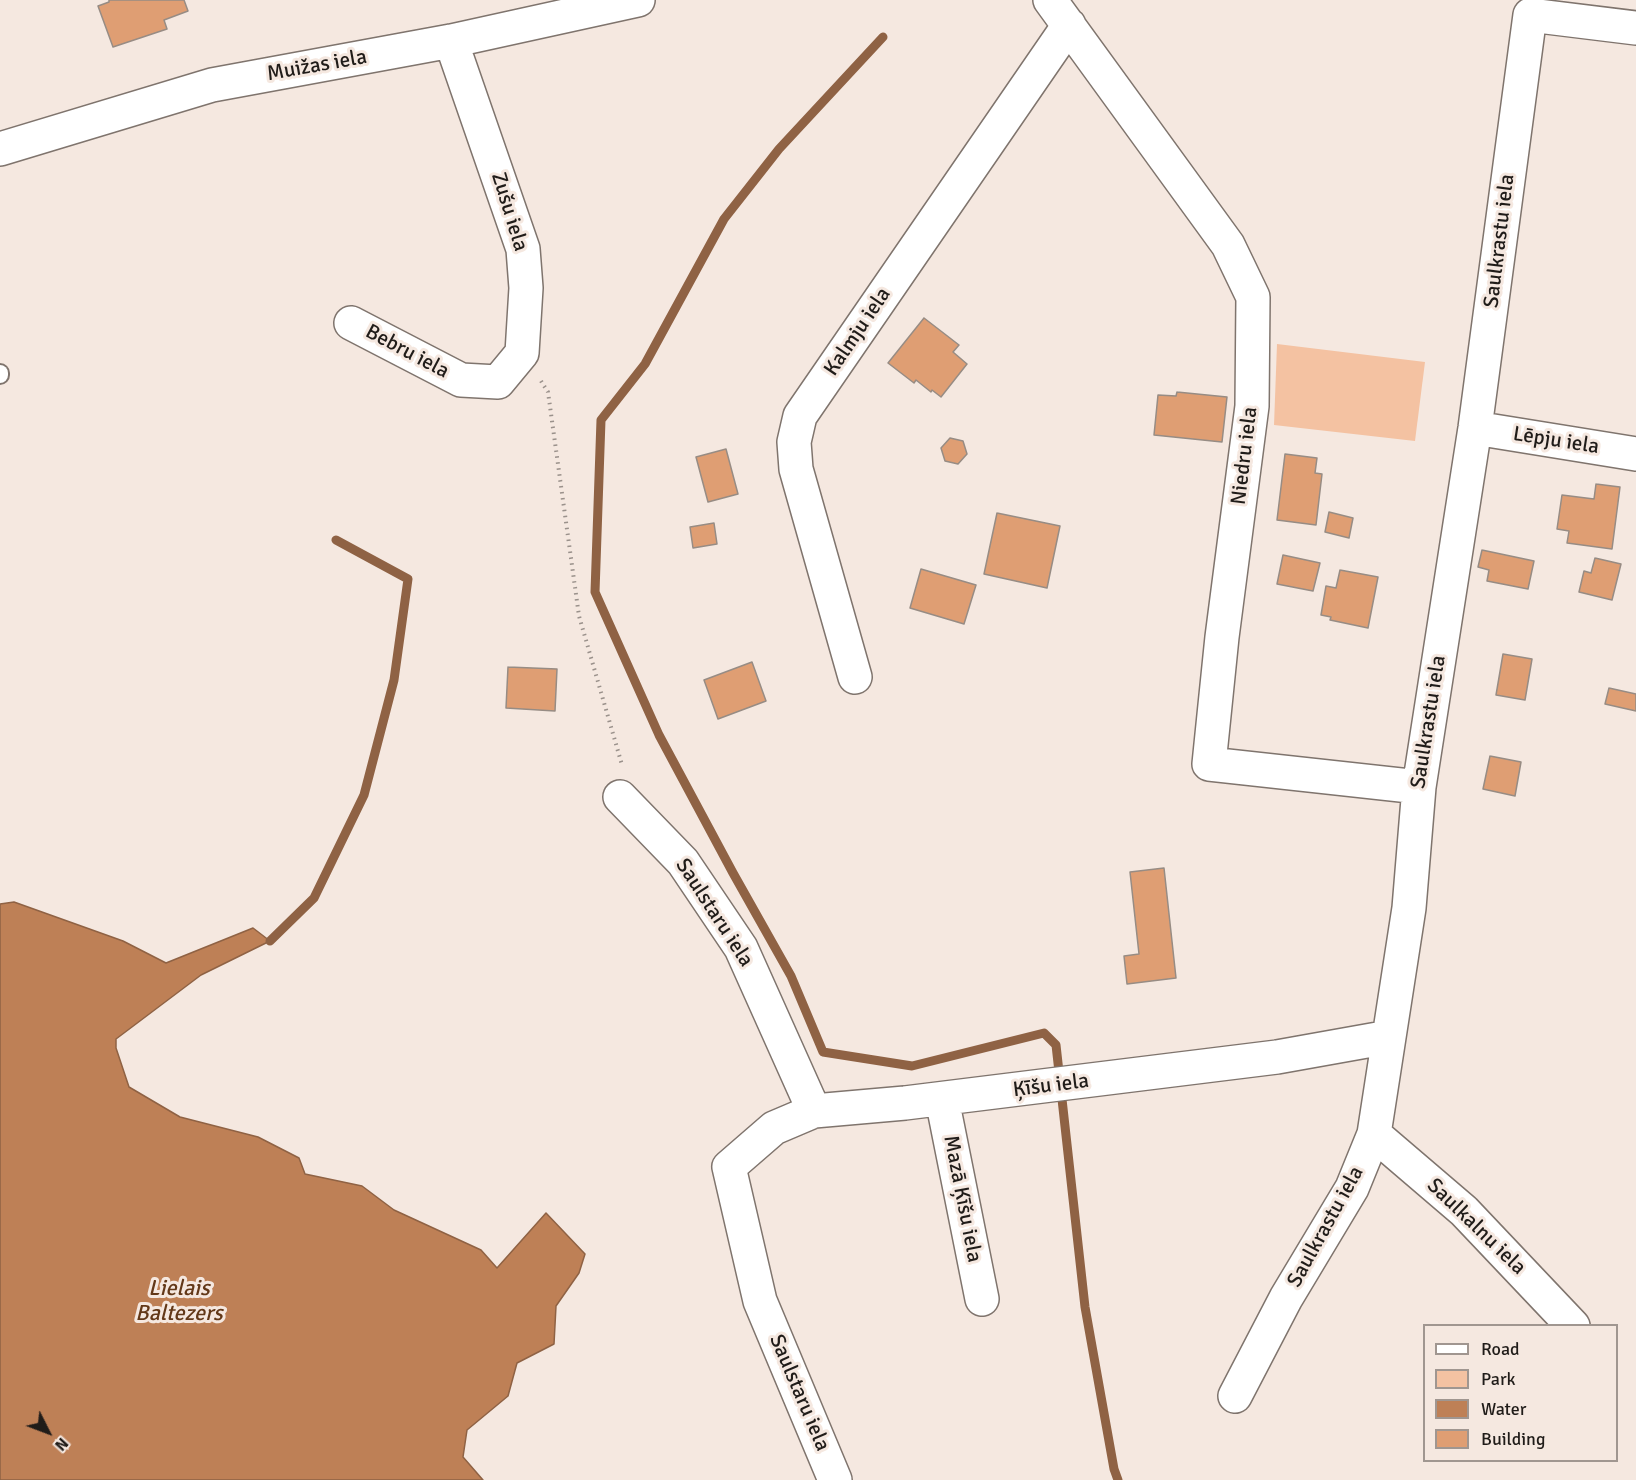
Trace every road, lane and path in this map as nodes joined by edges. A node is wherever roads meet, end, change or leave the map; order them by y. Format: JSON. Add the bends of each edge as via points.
{"nodes":[{"id":1,"x":639,"y":0,"type":"edge"},
{"id":2,"x":1521,"y":7,"type":"edge"},
{"id":3,"x":1059,"y":12,"type":"edge"},
{"id":4,"x":1636,"y":28,"type":"edge"},
{"id":5,"x":451,"y":41,"type":"junction"},
{"id":6,"x":0,"y":149,"type":"edge"},
{"id":7,"x":351,"y":322,"type":"dead end"},
{"id":8,"x":522,"y":353,"type":"junction"},
{"id":9,"x":1475,"y":428,"type":"junction"},
{"id":10,"x":1636,"y":454,"type":"edge"},
{"id":11,"x":855,"y":677,"type":"dead end"},
{"id":12,"x":1419,"y":787,"type":"junction"},
{"id":13,"x":620,"y":797,"type":"joint"},
{"id":14,"x":1389,"y":1036,"type":"junction"},
{"id":15,"x":942,"y":1099,"type":"junction"},
{"id":16,"x":814,"y":1111,"type":"junction"},
{"id":17,"x":1374,"y":1134,"type":"junction"},
{"id":18,"x":729,"y":1167,"type":"joint"},
{"id":19,"x":982,"y":1299,"type":"dead end"},
{"id":20,"x":1572,"y":1324,"type":"edge"},
{"id":21,"x":1235,"y":1396,"type":"dead end"},
{"id":22,"x":835,"y":1480,"type":"edge"}],
"edges":[{"from":1,"to":5,"type":"street","name":"Muižas iela"},
{"from":2,"to":4,"type":"street"},
{"from":2,"to":9,"type":"street","name":"Saulkrastu iela"},
{"from":3,"to":11,"type":"street","name":"Kalmju iela","via":[[800,416],[794,442],[796,469]]},
{"from":3,"to":12,"type":"street","name":"Niedru iela","via":[[1228,245],[1253,297],[1252,406],[1209,764]]},
{"from":5,"to":6,"type":"street","name":"Muižas iela","via":[[212,85]]},
{"from":5,"to":8,"type":"street","name":"Zušu iela","via":[[523,249],[526,288]]},
{"from":7,"to":8,"type":"street","name":"Bebru iela","via":[[461,380],[498,382]]},
{"from":8,"to":13,"type":"path","via":[[548,392],[579,616],[628,780]]},
{"from":9,"to":10,"type":"street","name":"Lēpju iela"},
{"from":9,"to":12,"type":"street","name":"Saulkrastu iela"},
{"from":12,"to":14,"type":"street","name":"Saulkrastu iela","via":[[1409,908]]},
{"from":13,"to":16,"type":"street","name":"Saulstaru iela","via":[[683,862],[741,948]]},
{"from":14,"to":15,"type":"street","name":"Ķīšu iela","via":[[1277,1057]]},
{"from":14,"to":17,"type":"street","name":"Saulkrastu iela"},
{"from":15,"to":16,"type":"street","name":"Ķīšu iela"},
{"from":15,"to":19,"type":"street","name":"Mazā Ķīšu iela"},
{"from":16,"to":18,"type":"street","name":"Ķīšu iela","via":[[774,1128]]},
{"from":17,"to":20,"type":"street","name":"Saulkalnu iela","via":[[1464,1211]]},
{"from":17,"to":21,"type":"street","name":"Saulkrastu iela","via":[[1352,1188],[1286,1298]]},
{"from":18,"to":22,"type":"street","name":"Saulstaru iela","via":[[760,1301]]}]}
